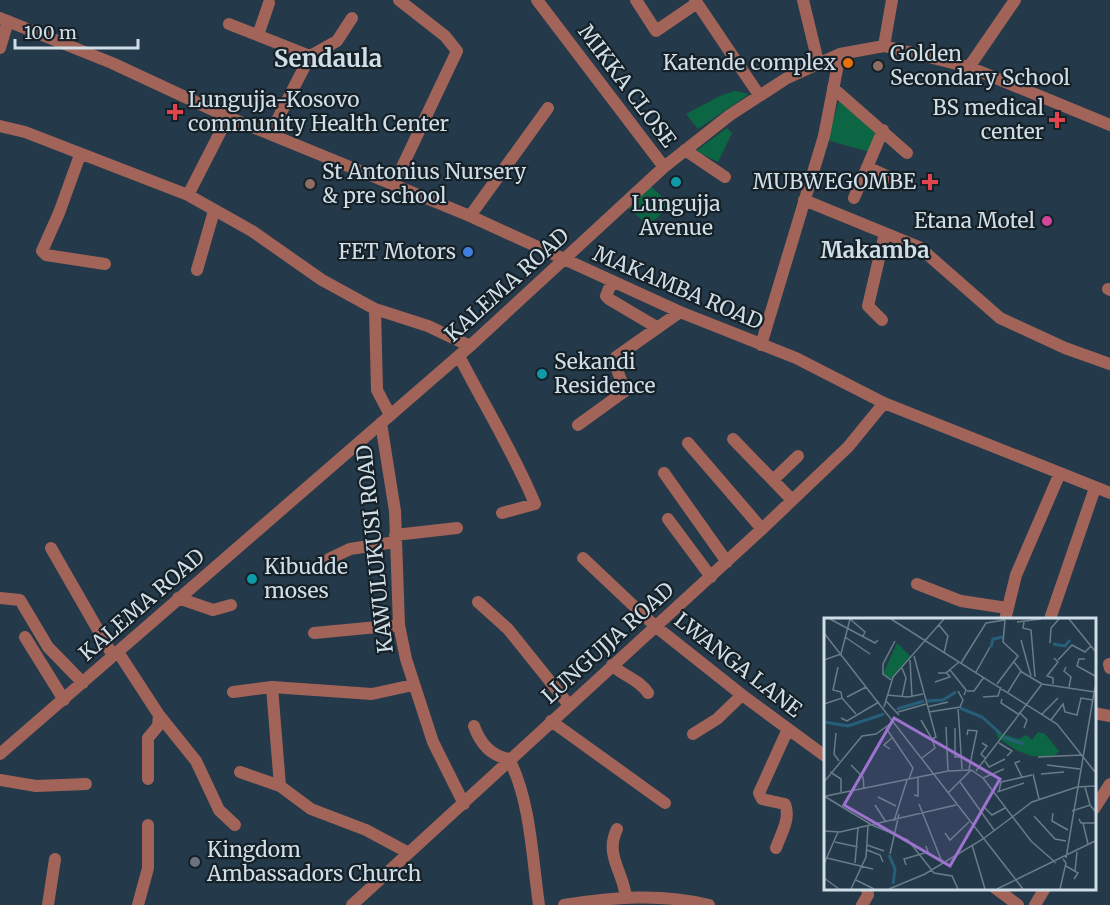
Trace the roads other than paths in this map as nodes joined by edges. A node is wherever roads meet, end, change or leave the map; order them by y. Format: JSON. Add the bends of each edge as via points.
{"nodes":[{"id":1,"x":399,"y":0,"type":"edge"},
{"id":2,"x":537,"y":0,"type":"edge"},
{"id":3,"x":636,"y":0,"type":"edge"},
{"id":4,"x":803,"y":0,"type":"edge"},
{"id":5,"x":892,"y":0,"type":"edge"},
{"id":6,"x":1015,"y":0,"type":"edge"},
{"id":7,"x":696,"y":2,"type":"edge"},
{"id":8,"x":269,"y":3,"type":"dead end"},
{"id":9,"x":352,"y":18,"type":"dead end"},
{"id":10,"x":4,"y":20,"type":"edge"},
{"id":11,"x":229,"y":24,"type":"dead end"},
{"id":12,"x":258,"y":35,"type":"junction"},
{"id":13,"x":884,"y":46,"type":"junction"},
{"id":14,"x":0,"y":48,"type":"edge"},
{"id":15,"x":840,"y":54,"type":"junction"},
{"id":16,"x":310,"y":56,"type":"junction"},
{"id":17,"x":819,"y":62,"type":"junction"},
{"id":18,"x":969,"y":67,"type":"junction"},
{"id":19,"x":833,"y":88,"type":"junction"},
{"id":20,"x":759,"y":95,"type":"junction"},
{"id":21,"x":548,"y":108,"type":"dead end"},
{"id":22,"x":228,"y":117,"type":"junction"},
{"id":23,"x":1110,"y":125,"type":"edge"},
{"id":24,"x":0,"y":126,"type":"edge"},
{"id":25,"x":883,"y":130,"type":"junction"},
{"id":26,"x":270,"y":134,"type":"junction"},
{"id":27,"x":685,"y":150,"type":"junction"},
{"id":28,"x":907,"y":153,"type":"dead end"},
{"id":29,"x":80,"y":155,"type":"junction"},
{"id":30,"x":664,"y":167,"type":"junction"},
{"id":31,"x":867,"y":167,"type":"junction"},
{"id":32,"x":725,"y":177,"type":"dead end"},
{"id":33,"x":893,"y":179,"type":"dead end"},
{"id":34,"x":394,"y":184,"type":"junction"},
{"id":35,"x":188,"y":195,"type":"junction"},
{"id":36,"x":854,"y":198,"type":"dead end"},
{"id":37,"x":804,"y":200,"type":"junction"},
{"id":38,"x":214,"y":211,"type":"junction"},
{"id":39,"x":470,"y":216,"type":"junction"},
{"id":40,"x":885,"y":233,"type":"junction"},
{"id":41,"x":564,"y":260,"type":"junction"},
{"id":42,"x":105,"y":264,"type":"dead end"},
{"id":43,"x":196,"y":270,"type":"dead end"},
{"id":44,"x":612,"y":281,"type":"junction"},
{"id":45,"x":375,"y":309,"type":"junction"},
{"id":46,"x":680,"y":312,"type":"junction"},
{"id":47,"x":882,"y":320,"type":"dead end"},
{"id":48,"x":658,"y":328,"type":"junction"},
{"id":49,"x":762,"y":345,"type":"junction"},
{"id":50,"x":470,"y":346,"type":"junction"},
{"id":51,"x":459,"y":356,"type":"junction"},
{"id":52,"x":1110,"y":364,"type":"edge"},
{"id":53,"x":884,"y":403,"type":"junction"},
{"id":54,"x":385,"y":419,"type":"junction"},
{"id":55,"x":578,"y":425,"type":"dead end"},
{"id":56,"x":733,"y":439,"type":"dead end"},
{"id":57,"x":688,"y":443,"type":"dead end"},
{"id":58,"x":798,"y":456,"type":"dead end"},
{"id":59,"x":664,"y":473,"type":"dead end"},
{"id":60,"x":1060,"y":473,"type":"junction"},
{"id":61,"x":773,"y":480,"type":"junction"},
{"id":62,"x":1095,"y":488,"type":"junction"},
{"id":63,"x":1110,"y":493,"type":"edge"},
{"id":64,"x":792,"y":500,"type":"junction"},
{"id":65,"x":502,"y":513,"type":"dead end"},
{"id":66,"x":668,"y":519,"type":"dead end"},
{"id":67,"x":457,"y":528,"type":"dead end"},
{"id":68,"x":762,"y":529,"type":"junction"},
{"id":69,"x":395,"y":538,"type":"junction"},
{"id":70,"x":51,"y":548,"type":"dead end"},
{"id":71,"x":583,"y":558,"type":"dead end"},
{"id":72,"x":329,"y":559,"type":"dead end"},
{"id":73,"x":727,"y":562,"type":"junction"},
{"id":74,"x":711,"y":577,"type":"junction"},
{"id":75,"x":917,"y":584,"type":"dead end"},
{"id":76,"x":0,"y":598,"type":"edge"},
{"id":77,"x":178,"y":598,"type":"junction"},
{"id":78,"x":478,"y":602,"type":"dead end"},
{"id":79,"x":231,"y":605,"type":"dead end"},
{"id":80,"x":1052,"y":610,"type":"dead end"},
{"id":81,"x":1006,"y":614,"type":"edge"},
{"id":82,"x":399,"y":625,"type":"junction"},
{"id":83,"x":656,"y":626,"type":"junction"},
{"id":84,"x":314,"y":633,"type":"dead end"},
{"id":85,"x":25,"y":637,"type":"dead end"},
{"id":86,"x":115,"y":654,"type":"junction"},
{"id":87,"x":1109,"y":664,"type":"edge"},
{"id":88,"x":612,"y":665,"type":"junction"},
{"id":89,"x":1110,"y":668,"type":"edge"},
{"id":90,"x":83,"y":683,"type":"junction"},
{"id":91,"x":412,"y":685,"type":"junction"},
{"id":92,"x":272,"y":687,"type":"junction"},
{"id":93,"x":232,"y":692,"type":"dead end"},
{"id":94,"x":648,"y":693,"type":"dead end"},
{"id":95,"x":742,"y":695,"type":"junction"},
{"id":96,"x":64,"y":700,"type":"junction"},
{"id":97,"x":569,"y":705,"type":"junction"},
{"id":98,"x":1095,"y":713,"type":"edge"},
{"id":99,"x":159,"y":715,"type":"junction"},
{"id":100,"x":1110,"y":716,"type":"edge"},
{"id":101,"x":551,"y":721,"type":"junction"},
{"id":102,"x":474,"y":726,"type":"dead end"},
{"id":103,"x":788,"y":729,"type":"junction"},
{"id":104,"x":693,"y":734,"type":"dead end"},
{"id":105,"x":0,"y":754,"type":"edge"},
{"id":106,"x":824,"y":755,"type":"edge"},
{"id":107,"x":509,"y":759,"type":"junction"},
{"id":108,"x":240,"y":772,"type":"dead end"},
{"id":109,"x":148,"y":779,"type":"dead end"},
{"id":110,"x":0,"y":780,"type":"edge"},
{"id":111,"x":86,"y":784,"type":"dead end"},
{"id":112,"x":1110,"y":784,"type":"edge"},
{"id":113,"x":280,"y":786,"type":"junction"},
{"id":114,"x":665,"y":803,"type":"dead end"},
{"id":115,"x":464,"y":804,"type":"junction"},
{"id":116,"x":1095,"y":807,"type":"edge"},
{"id":117,"x":148,"y":825,"type":"dead end"},
{"id":118,"x":235,"y":825,"type":"dead end"},
{"id":119,"x":617,"y":829,"type":"dead end"},
{"id":120,"x":776,"y":848,"type":"dead end"},
{"id":121,"x":409,"y":854,"type":"junction"},
{"id":122,"x":55,"y":859,"type":"dead end"},
{"id":123,"x":867,"y":890,"type":"edge"},
{"id":124,"x":998,"y":890,"type":"edge"},
{"id":125,"x":1044,"y":890,"type":"edge"},
{"id":126,"x":632,"y":900,"type":"edge"},
{"id":127,"x":48,"y":905,"type":"edge"},
{"id":128,"x":138,"y":905,"type":"edge"},
{"id":129,"x":352,"y":905,"type":"edge"},
{"id":130,"x":539,"y":905,"type":"edge"},
{"id":131,"x":564,"y":905,"type":"edge"},
{"id":132,"x":709,"y":905,"type":"edge"},
{"id":133,"x":862,"y":905,"type":"edge"},
{"id":134,"x":1018,"y":905,"type":"edge"},
{"id":135,"x":1035,"y":905,"type":"edge"}],
"edges":[{"from":1,"to":34,"type":"street","via":[[445,36],[457,51]]},
{"from":2,"to":30,"type":"street","name":"MIKKA CLOSE"},
{"from":3,"to":7,"type":"street","via":[[656,31]]},
{"from":4,"to":17,"type":"street"},
{"from":5,"to":13,"type":"street"},
{"from":6,"to":18,"type":"street"},
{"from":7,"to":20,"type":"street"},
{"from":8,"to":12,"type":"street"},
{"from":9,"to":16,"type":"street","via":[[337,40]]},
{"from":10,"to":14,"type":"street"},
{"from":10,"to":22,"type":"street","name":"MAKAMBA ROAD","via":[[112,63]]},
{"from":11,"to":12,"type":"street"},
{"from":12,"to":16,"type":"street"},
{"from":13,"to":15,"type":"street","name":"KALEMA ROAD"},
{"from":13,"to":18,"type":"street","name":"KALEMA ROAD"},
{"from":15,"to":17,"type":"street","name":"KALEMA ROAD"},
{"from":15,"to":19,"type":"street"},
{"from":16,"to":26,"type":"street"},
{"from":17,"to":20,"type":"street","name":"KALEMA ROAD"},
{"from":18,"to":23,"type":"street","name":"KALEMA ROAD"},
{"from":19,"to":25,"type":"street"},
{"from":19,"to":37,"type":"street","via":[[824,136]]},
{"from":20,"to":27,"type":"street","name":"KALEMA ROAD"},
{"from":21,"to":39,"type":"street"},
{"from":22,"to":26,"type":"street","name":"MAKAMBA ROAD"},
{"from":22,"to":35,"type":"street"},
{"from":24,"to":29,"type":"street"},
{"from":25,"to":28,"type":"street"},
{"from":25,"to":31,"type":"street"},
{"from":26,"to":34,"type":"street","name":"MAKAMBA ROAD"},
{"from":27,"to":30,"type":"street","name":"KALEMA ROAD"},
{"from":27,"to":32,"type":"street"},
{"from":29,"to":35,"type":"street"},
{"from":29,"to":42,"type":"street","via":[[42,251],[46,255]]},
{"from":30,"to":41,"type":"street","name":"KALEMA ROAD"},
{"from":31,"to":33,"type":"street"},
{"from":31,"to":36,"type":"street"},
{"from":34,"to":39,"type":"street","name":"MAKAMBA ROAD"},
{"from":35,"to":38,"type":"street"},
{"from":37,"to":40,"type":"street"},
{"from":37,"to":49,"type":"street"},
{"from":38,"to":43,"type":"street"},
{"from":38,"to":45,"type":"street"},
{"from":39,"to":41,"type":"street","name":"MAKAMBA ROAD"},
{"from":40,"to":47,"type":"street","via":[[867,306]]},
{"from":40,"to":52,"type":"street","via":[[928,254],[1000,318]]},
{"from":41,"to":44,"type":"street","name":"MAKAMBA ROAD"},
{"from":41,"to":50,"type":"street","name":"KALEMA ROAD"},
{"from":44,"to":46,"type":"street","name":"MAKAMBA ROAD"},
{"from":44,"to":48,"type":"street","via":[[606,296]]},
{"from":45,"to":50,"type":"street"},
{"from":45,"to":54,"type":"street","name":"KAWULUKUSI ROAD","via":[[377,390]]},
{"from":46,"to":48,"type":"street"},
{"from":46,"to":49,"type":"street","name":"MAKAMBA ROAD"},
{"from":48,"to":55,"type":"street","via":[[616,357],[625,391]]},
{"from":49,"to":53,"type":"street","name":"MAKAMBA ROAD"},
{"from":50,"to":51,"type":"street","name":"KALEMA ROAD"},
{"from":51,"to":54,"type":"street","name":"KALEMA ROAD"},
{"from":51,"to":65,"type":"street","via":[[536,504]]},
{"from":53,"to":60,"type":"street","name":"MAKAMBA ROAD"},
{"from":53,"to":64,"type":"street","name":"LUNGUJJA ROAD","via":[[848,447]]},
{"from":54,"to":69,"type":"street","name":"KAWULUKUSI ROAD"},
{"from":54,"to":77,"type":"street","name":"KALEMA ROAD"},
{"from":56,"to":61,"type":"street"},
{"from":57,"to":68,"type":"street"},
{"from":58,"to":61,"type":"street"},
{"from":59,"to":73,"type":"street"},
{"from":60,"to":62,"type":"street","name":"MAKAMBA ROAD"},
{"from":60,"to":81,"type":"street","via":[[1016,575]]},
{"from":61,"to":64,"type":"street"},
{"from":62,"to":63,"type":"street","name":"MAKAMBA ROAD"},
{"from":62,"to":80,"type":"street"},
{"from":64,"to":68,"type":"street","name":"LUNGUJJA ROAD"},
{"from":66,"to":74,"type":"street"},
{"from":67,"to":69,"type":"street"},
{"from":68,"to":73,"type":"street","name":"LUNGUJJA ROAD"},
{"from":69,"to":72,"type":"street","via":[[350,549]]},
{"from":69,"to":82,"type":"street","name":"KAWULUKUSI ROAD"},
{"from":70,"to":86,"type":"street"},
{"from":71,"to":83,"type":"street","name":"LWANGA LANE"},
{"from":73,"to":74,"type":"street","name":"LUNGUJJA ROAD"},
{"from":74,"to":83,"type":"street","name":"LUNGUJJA ROAD"},
{"from":75,"to":81,"type":"street"},
{"from":76,"to":90,"type":"street","via":[[20,600],[48,647]]},
{"from":77,"to":79,"type":"street","via":[[213,610]]},
{"from":77,"to":86,"type":"street","name":"KALEMA ROAD"},
{"from":78,"to":97,"type":"street","via":[[508,629]]},
{"from":82,"to":84,"type":"street"},
{"from":82,"to":91,"type":"street","name":"KAWULUKUSI ROAD"},
{"from":83,"to":88,"type":"street","name":"LUNGUJJA ROAD"},
{"from":83,"to":95,"type":"street","name":"LWANGA LANE"},
{"from":85,"to":96,"type":"street"},
{"from":86,"to":90,"type":"street","name":"KALEMA ROAD"},
{"from":86,"to":99,"type":"street"},
{"from":87,"to":89,"type":"street"},
{"from":88,"to":94,"type":"street","via":[[623,676],[642,684]]},
{"from":88,"to":97,"type":"street","name":"LUNGUJJA ROAD"},
{"from":90,"to":96,"type":"street","name":"KALEMA ROAD"},
{"from":91,"to":92,"type":"street","via":[[372,694]]},
{"from":91,"to":115,"type":"street","name":"KAWULUKUSI ROAD","via":[[433,742]]},
{"from":92,"to":93,"type":"street"},
{"from":92,"to":113,"type":"street"},
{"from":95,"to":103,"type":"street","name":"LWANGA LANE"},
{"from":95,"to":104,"type":"street","via":[[717,719]]},
{"from":96,"to":105,"type":"street","name":"KALEMA ROAD"},
{"from":97,"to":101,"type":"street","name":"LUNGUJJA ROAD"},
{"from":98,"to":100,"type":"street"},
{"from":99,"to":109,"type":"street","via":[[159,726],[148,738]]},
{"from":99,"to":118,"type":"street","via":[[196,761],[219,810]]},
{"from":101,"to":107,"type":"street","name":"LUNGUJJA ROAD"},
{"from":101,"to":114,"type":"street"},
{"from":102,"to":107,"type":"street","via":[[486,747],[499,758]]},
{"from":103,"to":106,"type":"street","name":"LWANGA LANE"},
{"from":103,"to":120,"type":"street","via":[[759,793],[762,799],[785,804],[787,808]]},
{"from":107,"to":115,"type":"street","name":"LUNGUJJA ROAD"},
{"from":107,"to":130,"type":"street","via":[[523,801]]},
{"from":108,"to":113,"type":"street"},
{"from":110,"to":111,"type":"street","via":[[36,786]]},
{"from":112,"to":116,"type":"street"},
{"from":113,"to":121,"type":"street","via":[[311,809],[366,830]]},
{"from":115,"to":121,"type":"street","name":"LUNGUJJA ROAD"},
{"from":117,"to":128,"type":"street","via":[[148,868]]},
{"from":119,"to":126,"type":"street","via":[[612,853]]},
{"from":121,"to":129,"type":"street","name":"LUNGUJJA ROAD"},
{"from":122,"to":127,"type":"street"},
{"from":123,"to":133,"type":"street"},
{"from":124,"to":134,"type":"street"},
{"from":125,"to":135,"type":"street"},
{"from":126,"to":131,"type":"street"},
{"from":126,"to":132,"type":"street","via":[[661,897]]}]}
